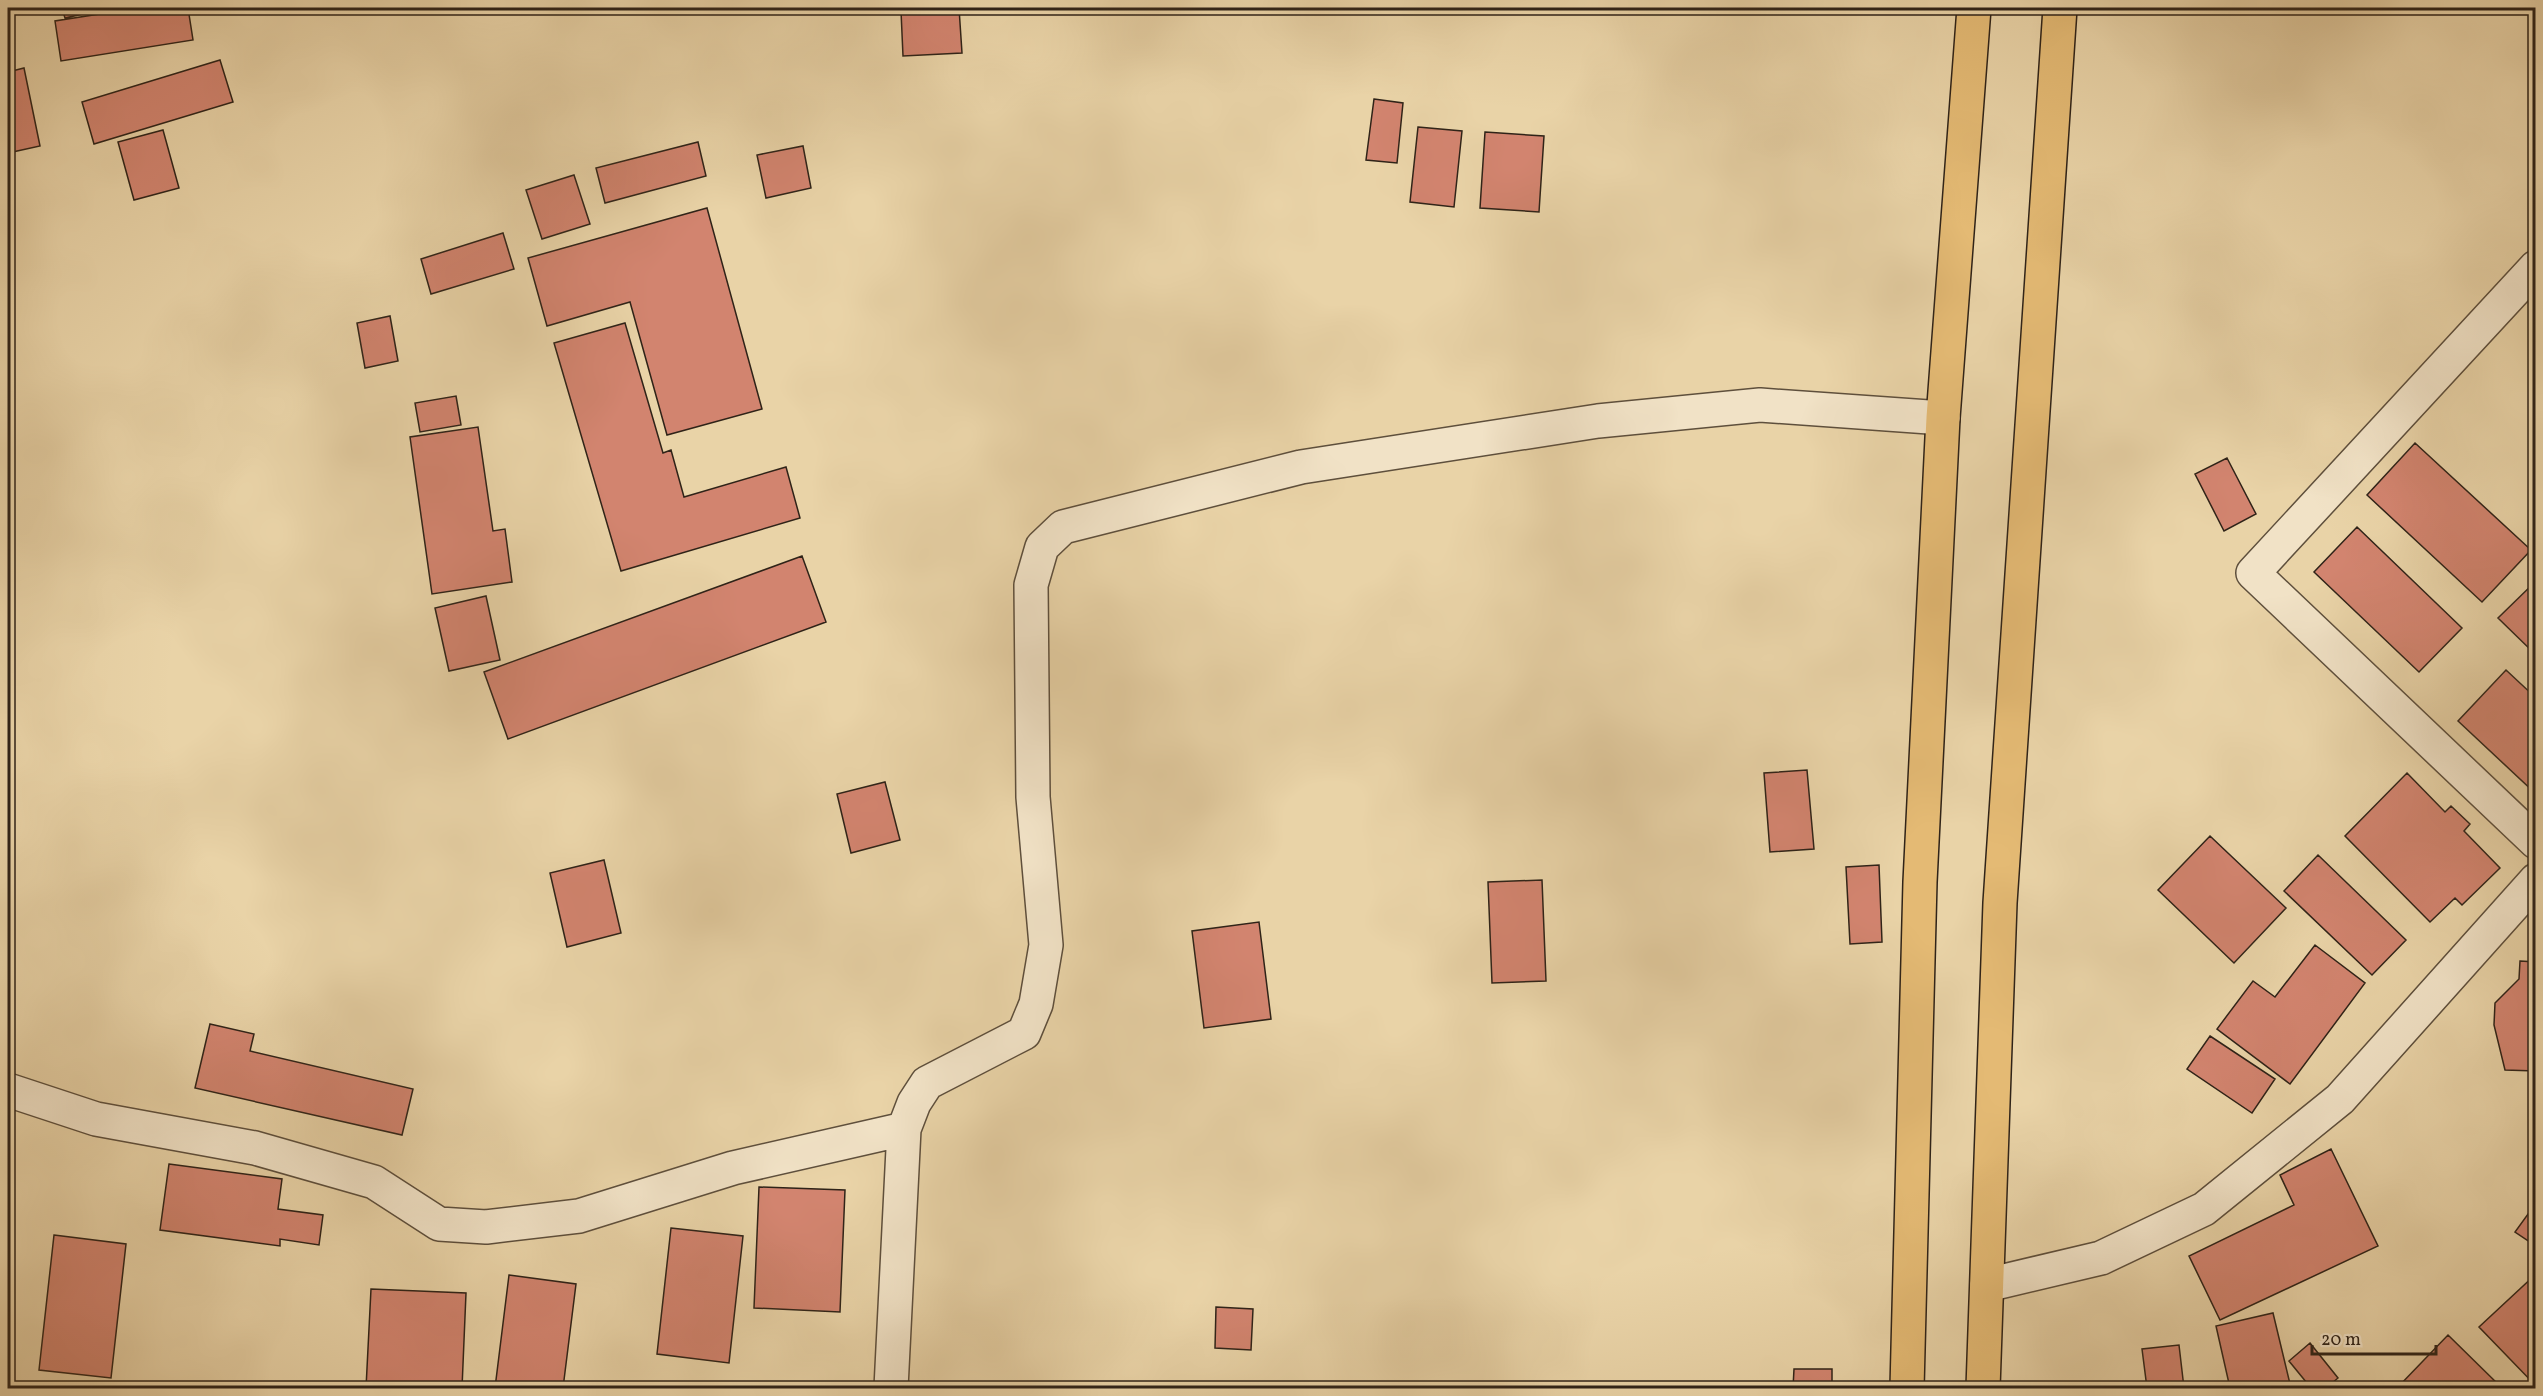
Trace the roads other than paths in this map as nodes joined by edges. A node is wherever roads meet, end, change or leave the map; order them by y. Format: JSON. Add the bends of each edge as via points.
{"nodes":[{"id":1,"x":1974,"y":8,"type":"edge"},
{"id":2,"x":2060,"y":8,"type":"edge"},
{"id":3,"x":2535,"y":267,"type":"edge"},
{"id":4,"x":1943,"y":418,"type":"junction"},
{"id":5,"x":2535,"y":842,"type":"edge"},
{"id":6,"x":2535,"y":879,"type":"edge"},
{"id":7,"x":8,"y":1089,"type":"edge"},
{"id":8,"x":904,"y":1129,"type":"junction"},
{"id":9,"x":1987,"y":1285,"type":"junction"},
{"id":10,"x":891,"y":1389,"type":"edge"},
{"id":11,"x":1907,"y":1389,"type":"edge"},
{"id":12,"x":1983,"y":1389,"type":"edge"}],
"edges":[{"from":1,"to":4,"type":"highway"},
{"from":2,"to":9,"type":"highway","via":[[2000,903]]},
{"from":3,"to":5,"type":"street","via":[[2253,573]]},
{"from":4,"to":8,"type":"street","via":[[1760,405],[1598,421],[1301,467],[1063,527],[1042,547],[1031,585],[1033,798],[1046,945],[1036,1004],[1024,1033],[927,1083]]},
{"from":4,"to":11,"type":"highway","via":[[1920,882]]},
{"from":6,"to":9,"type":"street","via":[[2340,1099],[2204,1209],[2101,1258]]},
{"from":7,"to":8,"type":"street","via":[[96,1119],[255,1148],[374,1182],[439,1224],[486,1227],[579,1216],[733,1168]]},
{"from":8,"to":10,"type":"street"},
{"from":9,"to":12,"type":"highway"}]}
